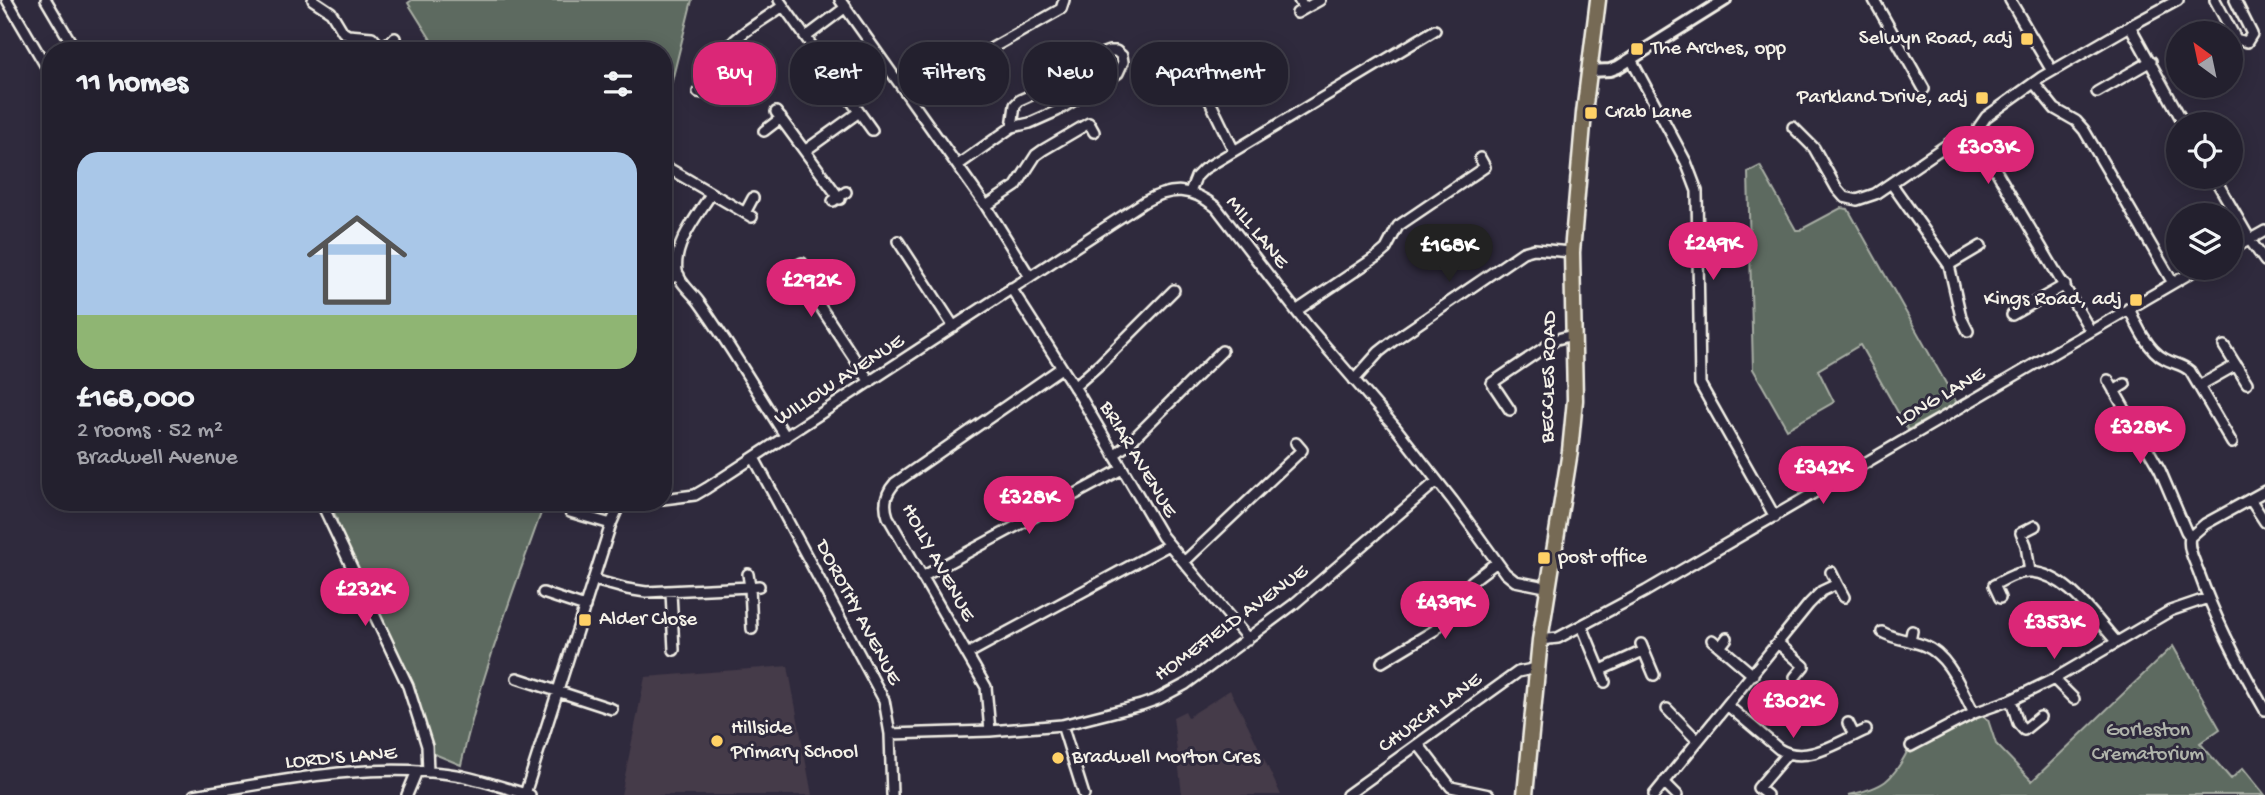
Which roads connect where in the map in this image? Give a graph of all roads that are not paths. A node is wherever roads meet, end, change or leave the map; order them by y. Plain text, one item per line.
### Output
1 (7, 0) edge
2 (46, 0) edge
3 (313, 0) edge
4 (1064, 0) edge
5 (1299, 0) edge
6 (1320, 0) edge
7 (1598, 0) edge
8 (1725, 0) edge
9 (1874, 0) edge
10 (2010, 0) edge
11 (2178, 0) edge
12 (2215, 0) edge
13 (2235, 0) edge
14 (781, 3) edge
15 (843, 4) edge
16 (2130, 26) junction
17 (1436, 30) dead end
18 (806, 37) junction
19 (395, 38) dead end
20 (71, 42) edge
21 (377, 42) edge
22 (391, 42) edge
23 (732, 42) edge
24 (1003, 42) edge
25 (1631, 59) junction
26 (42, 60) edge
27 (2151, 61) junction
28 (1589, 71) junction
29 (2052, 71) junction
30 (2034, 83) junction
31 (1924, 89) dead end
32 (2097, 92) dead end
33 (1212, 105) edge
34 (859, 112) junction
35 (2178, 112) edge
36 (1012, 127) junction
37 (1793, 127) dead end
38 (872, 130) dead end
39 (764, 131) dead end
40 (1094, 132) dead end
41 (1978, 137) junction
42 (806, 150) junction
43 (1234, 151) junction
44 (1480, 158) dead end
45 (957, 165) junction
46 (672, 170) edge
47 (1891, 183) junction
48 (2221, 189) edge
49 (1190, 192) junction
50 (711, 194) junction
51 (839, 197) dead end
52 (754, 198) dead end
53 (986, 206) junction
54 (2265, 231) edge
55 (2250, 239) junction
56 (898, 241) dead end
57 (2243, 243) edge
58 (1981, 246) dead end
59 (1572, 253) junction
60 (2265, 261) edge
61 (1948, 265) junction
62 (794, 267) dead end
63 (679, 275) junction
64 (1030, 277) junction
65 (672, 278) edge
66 (2178, 280) edge
67 (2173, 283) junction
68 (2065, 285) junction
69 (1011, 288) junction
70 (1174, 290) dead end
71 (2129, 308) junction
72 (1296, 311) junction
73 (2012, 315) dead end
74 (954, 327) junction
75 (2090, 330) junction
76 (1968, 331) dead end
77 (1573, 335) junction
78 (2224, 346) dead end
79 (1222, 351) dead end
80 (2236, 365) junction
81 (1061, 368) junction
82 (1354, 380) junction
83 (2108, 380) dead end
84 (870, 382) junction
85 (2248, 383) dead end
86 (2125, 384) dead end
87 (2199, 386) junction
88 (1074, 387) junction
89 (2114, 391) junction
90 (1510, 410) dead end
91 (786, 436) junction
92 (2232, 443) dead end
93 (1302, 450) dead end
94 (1114, 455) junction
95 (754, 458) junction
96 (1122, 469) junction
97 (1437, 481) junction
98 (2265, 491) edge
99 (672, 498) edge
100 (2250, 499) junction
101 (325, 511) edge
102 (570, 511) dead end
103 (617, 511) edge
104 (1775, 517) junction
105 (2265, 522) edge
106 (611, 524) junction
107 (2035, 526) dead end
108 (2190, 537) junction
109 (1169, 545) junction
110 (1184, 562) junction
111 (1497, 562) junction
112 (1831, 572) dead end
113 (2030, 572) junction
114 (748, 574) dead end
115 (922, 577) junction
116 (594, 580) junction
117 (1836, 584) junction
118 (1994, 585) junction
119 (754, 586) junction
120 (1550, 588) junction
121 (1984, 590) dead end
122 (671, 592) junction
123 (543, 593) dead end
124 (1844, 597) dead end
125 (2000, 598) dead end
126 (2208, 598) junction
127 (585, 607) junction
128 (1582, 626) junction
129 (752, 629) dead end
130 (1912, 631) dead end
131 (1882, 632) dead end
132 (1727, 638) dead end
133 (1248, 639) junction
134 (1541, 640) junction
135 (1910, 641) junction
136 (2116, 641) junction
137 (1779, 644) junction
138 (674, 650) dead end
139 (967, 654) junction
140 (1382, 662) dead end
141 (1537, 667) junction
142 (1601, 670) junction
143 (1654, 675) dead end
144 (1753, 675) junction
145 (1795, 677) dead end
146 (517, 678) dead end
147 (2054, 679) junction
148 (1605, 682) dead end
149 (558, 691) junction
150 (2074, 699) dead end
151 (2011, 701) junction
152 (1727, 705) junction
153 (612, 709) dead end
154 (1667, 709) dead end
155 (2265, 710) edge
156 (1974, 713) junction
157 (2040, 717) dead end
158 (1848, 723) dead end
159 (1062, 725) junction
160 (1866, 730) dead end
161 (1916, 730) dead end
162 (990, 731) junction
163 (890, 734) junction
164 (1854, 735) junction
165 (1922, 739) junction
166 (1698, 741) junction
167 (1418, 744) junction
168 (1911, 746) dead end
169 (1787, 754) junction
170 (417, 771) junction
171 (428, 772) junction
172 (1664, 782) junction
173 (528, 794) edge
174 (194, 795) edge
175 (407, 795) edge
176 (892, 795) edge
177 (1084, 795) edge
178 (1347, 795) edge
179 (1489, 795) edge
180 (1525, 795) edge
181 (1654, 795) edge
182 (1677, 795) edge
183 (1766, 795) edge

1 - 26 street
2 - 20 street
3 - 21 street
4 - 24 street
5 - 6 street
7 - 28 highway, BECCLES ROAD
8 - 25 street
9 - 31 street
10 - 29 street
11 - 16 street
12 - 13 street
14 - 18 street
14 - 23 street
15 - 18 street
15 - 45 street
16 - 27 street
16 - 29 street
17 - 43 street
18 - 34 street
19 - 22 street
25 - 28 street
25 - 104 street
27 - 32 street
27 - 35 street
28 - 59 highway, BECCLES ROAD
29 - 30 street
30 - 41 street
30 - 67 street
33 - 43 street
34 - 38 street
34 - 42 street
36 - 36 street
36 - 45 street
37 - 47 street
39 - 42 street
40 - 53 street
41 - 47 street
41 - 68 street
42 - 51 street
43 - 49 street
44 - 72 street
45 - 53 street
46 - 50 street
47 - 61 street
48 - 55 street
49 - 64 street
49 - 72 street, MILL LANE
50 - 52 street
50 - 63 street
53 - 64 street
54 - 55 street
55 - 57 street
55 - 60 street
56 - 74 street
58 - 61 street
59 - 77 highway, BECCLES ROAD
59 - 82 street
61 - 76 street
62 - 84 street
63 - 65 street
63 - 91 street
64 - 69 street, WILLOW AVENUE
66 - 67 street, LONG LANE
67 - 71 street, LONG LANE
68 - 73 street
68 - 75 street
69 - 74 street, WILLOW AVENUE
69 - 81 street, BRIAR AVENUE
70 - 88 street
71 - 75 street, LONG LANE
71 - 87 street
72 - 82 street, MILL LANE
74 - 84 street, WILLOW AVENUE
75 - 104 street, LONG LANE
77 - 90 street
77 - 120 highway, BECCLES ROAD
78 - 80 street
79 - 94 street
80 - 85 street
80 - 87 street
81 - 88 street, BRIAR AVENUE
81 - 115 street, HOLLY AVENUE
82 - 97 street, MILL LANE
83 - 89 street
84 - 91 street, WILLOW AVENUE
86 - 89 street
87 - 92 street
88 - 94 street, BRIAR AVENUE
89 - 108 street
91 - 95 street, WILLOW AVENUE
93 - 110 street
94 - 96 street, BRIAR AVENUE
95 - 99 street, WILLOW AVENUE
95 - 163 street, DOROTHY AVENUE
96 - 109 street, BRIAR AVENUE
96 - 115 street
97 - 111 street, MILL LANE
97 - 133 street, HOMEFIELD AVENUE
98 - 100 street
100 - 105 street
100 - 108 street
101 - 171 street
102 - 106 street
103 - 106 street
104 - 128 street, LONG LANE
106 - 116 street
107 - 113 street
108 - 126 street
109 - 110 street, BRIAR AVENUE
109 - 139 street
110 - 133 street, BRIAR AVENUE
111 - 120 street, MILL LANE
111 - 140 street
112 - 117 street
113 - 118 street
113 - 136 street
114 - 119 street
115 - 139 street, HOLLY AVENUE
116 - 122 street
116 - 127 street
117 - 124 street
117 - 137 street
118 - 121 street
118 - 125 street
119 - 122 street
119 - 129 street
120 - 134 highway, BECCLES ROAD
122 - 138 street
123 - 127 street
126 - 136 street
126 - 155 street
127 - 149 street
128 - 134 street, LONG LANE
128 - 142 street
130 - 135 street
131 - 135 street
132 - 144 street
133 - 159 street, HOMEFIELD AVENUE
134 - 141 highway, BECCLES ROAD
135 - 156 street
136 - 147 street
137 - 144 street
137 - 145 street
139 - 162 street, HOLLY AVENUE
141 - 167 street, CHURCH LANE
141 - 180 highway, BECCLES ROAD
142 - 143 street
142 - 148 street
144 - 152 street
146 - 149 street
147 - 150 street
147 - 151 street
149 - 153 street
149 - 173 street
151 - 156 street
151 - 157 street
152 - 166 street
152 - 169 street
154 - 166 street
156 - 165 street
158 - 164 street
159 - 162 street, HOMEFIELD AVENUE
159 - 177 street
160 - 164 street
161 - 165 street
162 - 163 street, HOMEFIELD AVENUE
163 - 176 street, DOROTHY AVENUE
164 - 169 street
165 - 168 street
166 - 172 street
167 - 178 street, CHURCH LANE
167 - 179 street
169 - 183 street
170 - 171 street, LORD'S LANE
170 - 174 street, LORD'S LANE
170 - 175 street
171 - 173 street, LORD'S LANE
172 - 181 street
172 - 182 street

